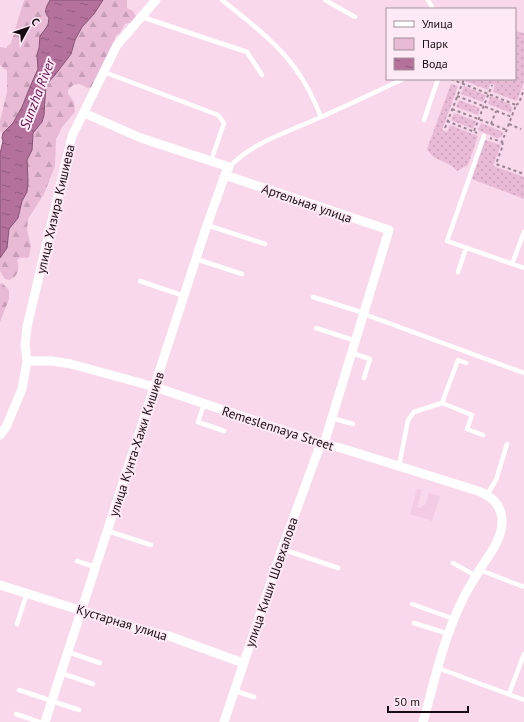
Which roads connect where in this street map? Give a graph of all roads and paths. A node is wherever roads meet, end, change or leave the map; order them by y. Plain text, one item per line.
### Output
1 (156, 0) edge
2 (222, 0) edge
3 (325, 0) edge
4 (141, 16) junction
5 (355, 17) dead end
6 (104, 72) junction
7 (262, 75) dead end
8 (400, 80) edge
9 (438, 80) edge
10 (454, 80) edge
11 (464, 80) edge
12 (462, 83) junction
13 (492, 85) dead end
14 (524, 89) edge
15 (489, 94) junction
16 (457, 96) junction
17 (516, 105) junction
18 (484, 106) junction
19 (452, 109) junction
20 (496, 111) junction
21 (84, 113) junction
22 (321, 117) junction
23 (512, 117) junction
24 (424, 120) dead end
25 (479, 120) junction
26 (448, 121) junction
27 (491, 124) junction
28 (509, 124) junction
29 (445, 128) dead end
30 (521, 129) dead end
31 (506, 130) junction
32 (474, 131) junction
33 (484, 136) junction
34 (502, 142) junction
35 (211, 161) junction
36 (227, 171) junction
37 (524, 174) edge
38 (207, 225) junction
39 (389, 230) joint
40 (524, 232) edge
41 (265, 244) dead end
42 (466, 248) junction
43 (196, 259) junction
44 (512, 264) junction
45 (524, 268) edge
46 (458, 272) dead end
47 (242, 274) dead end
48 (140, 281) dead end
49 (184, 296) junction
50 (313, 297) dead end
51 (364, 313) junction
52 (316, 328) dead end
53 (356, 341) junction
54 (352, 353) junction
55 (28, 361) junction
56 (466, 363) dead end
57 (524, 373) edge
58 (364, 378) dead end
59 (155, 387) junction
60 (442, 403) junction
61 (204, 404) junction
62 (332, 418) junction
63 (353, 424) dead end
64 (224, 431) dead end
65 (0, 435) edge
66 (483, 435) dead end
67 (323, 443) junction
68 (507, 444) dead end
69 (399, 466) junction
70 (488, 495) junction
71 (107, 531) junction
72 (152, 545) dead end
73 (282, 549) junction
74 (77, 561) dead end
75 (453, 563) dead end
76 (95, 567) junction
77 (338, 568) dead end
78 (478, 573) junction
79 (0, 585) edge
80 (524, 587) edge
81 (27, 593) junction
82 (412, 604) dead end
83 (81, 610) junction
84 (454, 619) junction
85 (414, 623) dead end
86 (17, 624) dead end
87 (449, 634) junction
88 (68, 652) junction
89 (524, 654) edge
90 (100, 663) dead end
91 (243, 663) junction
92 (438, 668) junction
93 (61, 673) junction
94 (93, 684) dead end
95 (19, 690) dead end
96 (235, 691) junction
97 (509, 694) junction
98 (254, 697) dead end
99 (524, 700) edge
100 (52, 701) junction
101 (80, 710) dead end
102 (16, 714) dead end
103 (39, 722) edge
104 (45, 722) edge
105 (224, 722) edge
106 (423, 722) edge

1 - 4 street, улица Хизира Кишиева
2 - 22 lane
3 - 5 lane
4 - 6 street, улица Хизира Кишиева
4 - 7 lane
6 - 21 street, улица Хизира Кишиева
6 - 35 lane
8 - 22 lane
9 - 24 lane
10 - 12 path
11 - 12 path
12 - 15 path
12 - 16 path
13 - 15 path
14 - 17 path
15 - 17 path
15 - 18 path
16 - 18 path
16 - 19 path
17 - 23 path
18 - 20 path
18 - 25 path
19 - 25 path
19 - 26 path
20 - 23 path
20 - 27 path
21 - 35 street, Артельная улица
21 - 55 street, улица Хизира Кишиева
22 - 36 lane
23 - 28 path
25 - 27 path
25 - 32 path
26 - 29 path
26 - 32 path
27 - 31 path
28 - 30 path
28 - 31 path
31 - 34 path
32 - 33 path
33 - 34 path
33 - 42 lane
34 - 37 path
35 - 36 street, Артельная улица
36 - 38 street, улица Кунта-Хажи Кишиев
36 - 39 street, Артельная улица
38 - 41 lane
38 - 43 street, улица Кунта-Хажи Кишиев
39 - 51 street, улица Киши Шовхалова
40 - 44 lane
42 - 44 lane
42 - 46 lane
43 - 47 lane
43 - 49 street, улица Кунта-Хажи Кишиев
44 - 45 lane
48 - 49 lane
49 - 59 street, улица Кунта-Хажи Кишиев
50 - 51 lane
51 - 53 street, улица Киши Шовхалова
51 - 57 lane
52 - 53 lane
53 - 54 street, улица Киши Шовхалова
54 - 58 lane
54 - 62 street, улица Киши Шовхалова
55 - 59 street, Remeslennaya Street
55 - 65 street, улица Хизира Кишиева
56 - 60 lane
59 - 61 street, Remeslennaya Street
59 - 71 street, улица Кунта-Хажи Кишиев
60 - 66 lane
60 - 69 lane
61 - 64 lane
61 - 67 street, Remeslennaya Street
62 - 63 lane
62 - 67 street, улица Киши Шовхалова
67 - 69 street, Remeslennaya Street
67 - 73 street, улица Киши Шовхалова
68 - 70 lane
69 - 70 street, Remeslennaya Street
70 - 78 street
71 - 72 lane
71 - 76 street, улица Кунта-Хажи Кишиев
73 - 77 lane
73 - 91 street, улица Киши Шовхалова
74 - 76 lane
75 - 78 lane
76 - 83 street, улица Кунта-Хажи Кишиев
78 - 80 lane
78 - 84 street
79 - 81 street, Кустарная улица
81 - 83 street, Кустарная улица
81 - 86 lane
82 - 84 lane
83 - 88 street, улица Кунта-Хажи Кишиев
83 - 91 street, Кустарная улица
84 - 87 street
85 - 87 lane
87 - 92 street
88 - 90 lane
88 - 93 street, улица Кунта-Хажи Кишиев
89 - 97 lane
91 - 96 street, улица Киши Шовхалова
92 - 97 lane
92 - 106 street
93 - 94 lane
93 - 100 street, улица Кунта-Хажи Кишиев
95 - 100 lane
96 - 98 lane
96 - 105 street, улица Киши Шовхалова
97 - 99 lane
100 - 101 lane
100 - 104 street, улица Кунта-Хажи Кишиев
102 - 103 lane

